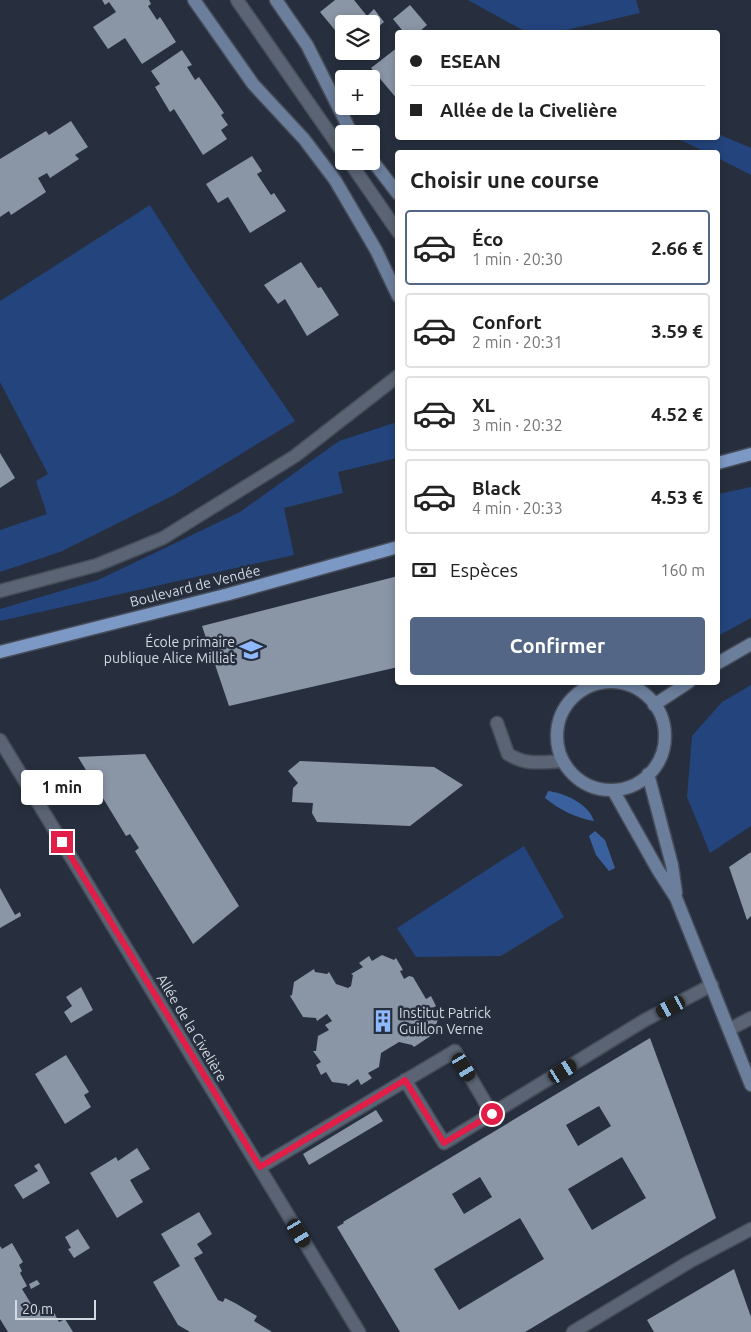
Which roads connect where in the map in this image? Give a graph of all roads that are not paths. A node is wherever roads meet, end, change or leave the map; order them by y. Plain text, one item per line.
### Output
1 (194, 0) edge
2 (237, 0) edge
3 (276, 0) edge
4 (347, 125) edge
5 (335, 141) edge
6 (354, 170) edge
7 (379, 170) edge
8 (395, 190) edge
9 (395, 228) edge
10 (395, 290) edge
11 (395, 378) edge
12 (749, 455) edge
13 (720, 462) edge
14 (395, 549) edge
15 (0, 591) edge
16 (751, 644) edge
17 (0, 652) edge
18 (720, 662) edge
19 (627, 685) edge
20 (684, 685) edge
21 (584, 686) edge
22 (654, 705) junction
23 (498, 723) dead end
24 (0, 740) edge
25 (563, 761) junction
26 (648, 774) junction
27 (613, 790) junction
28 (676, 898) junction
29 (712, 985) junction
30 (751, 1018) edge
31 (730, 1029) junction
32 (405, 1080) junction
33 (751, 1085) edge
34 (492, 1114) junction
35 (260, 1167) junction
36 (751, 1229) edge
37 (359, 1332) edge
38 (573, 1332) edge

1 - 10 street
2 - 5 street
3 - 4 street
6 - 9 street
7 - 8 street
11 - 15 street
12 - 13 main road
14 - 17 main road, Boulevard de Vendée
16 - 18 street
19 - 22 street
20 - 22 street
21 - 25 street
22 - 26 street
23 - 25 street
24 - 35 street, Allée de la Civelière
25 - 27 street
26 - 27 street
26 - 28 street
27 - 28 street
28 - 29 street
29 - 31 street
29 - 34 street
30 - 31 street
31 - 33 street
32 - 34 street
32 - 34 street
32 - 35 street
35 - 37 street, Allée de la Civelière
36 - 38 street

